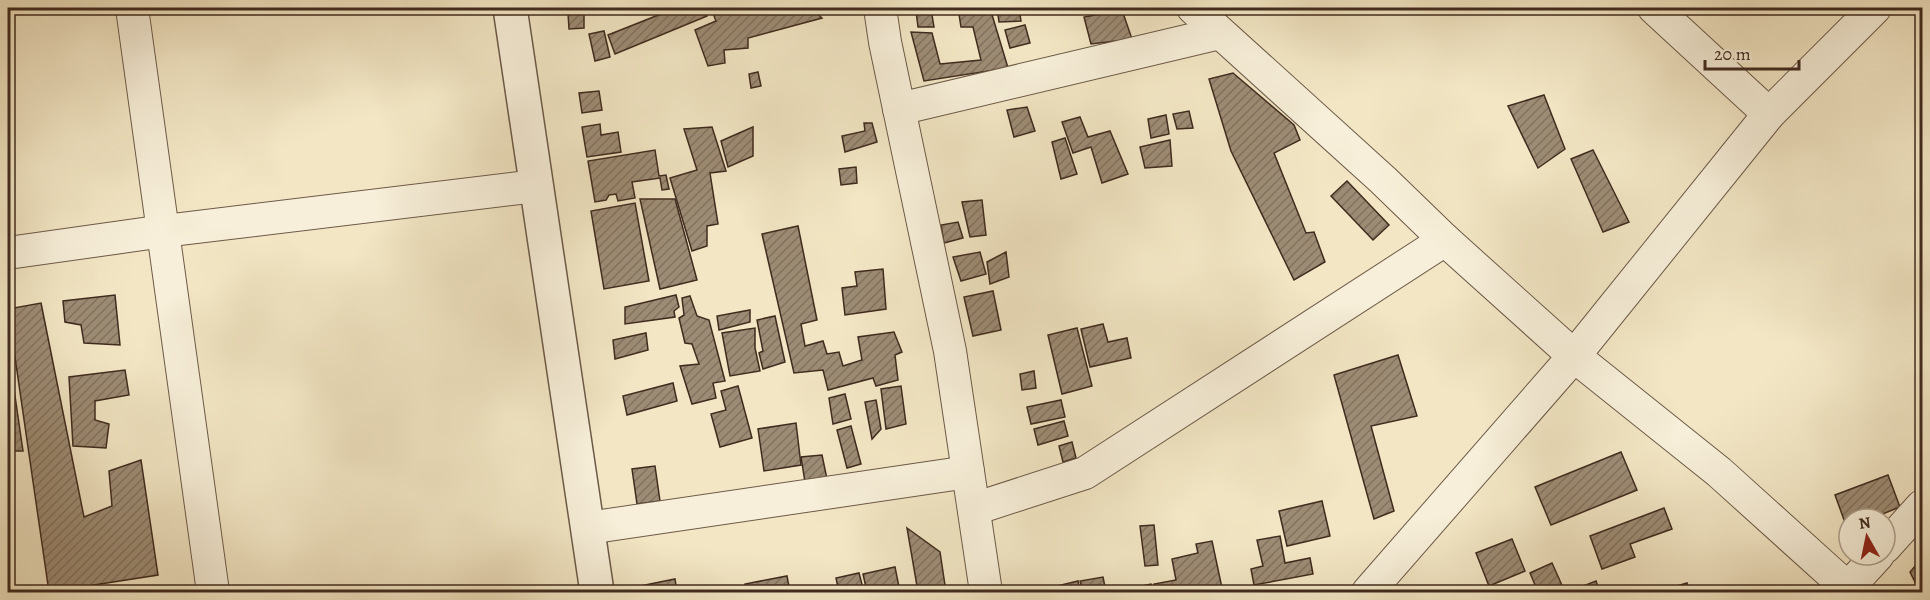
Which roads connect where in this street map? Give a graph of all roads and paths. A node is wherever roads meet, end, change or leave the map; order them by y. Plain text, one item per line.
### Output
1 (132, 8) edge
2 (510, 8) edge
3 (880, 8) edge
4 (1193, 8) edge
5 (1654, 8) edge
6 (1875, 8) edge
7 (1220, 33) junction
8 (899, 109) junction
9 (1769, 114) junction
10 (536, 186) junction
11 (164, 231) junction
12 (1445, 240) junction
13 (8, 253) edge
14 (1574, 356) junction
15 (968, 472) junction
16 (1923, 506) edge
17 (974, 509) junction
18 (588, 528) junction
19 (1897, 534) edge
20 (1868, 567) edge
21 (1848, 591) edge
22 (213, 592) edge
23 (597, 592) edge
24 (986, 592) edge
25 (1368, 592) edge

1 - 11 street
2 - 10 street
3 - 8 street
4 - 7 street
5 - 9 street
6 - 9 street
7 - 8 street
7 - 12 street
8 - 15 street
9 - 14 street
10 - 11 street
10 - 18 street
11 - 13 street
11 - 22 street
12 - 14 street
12 - 17 street
14 - 21 street
14 - 25 street
15 - 17 street
15 - 18 street
16 - 19 street
17 - 24 street
18 - 23 street
20 - 21 street

